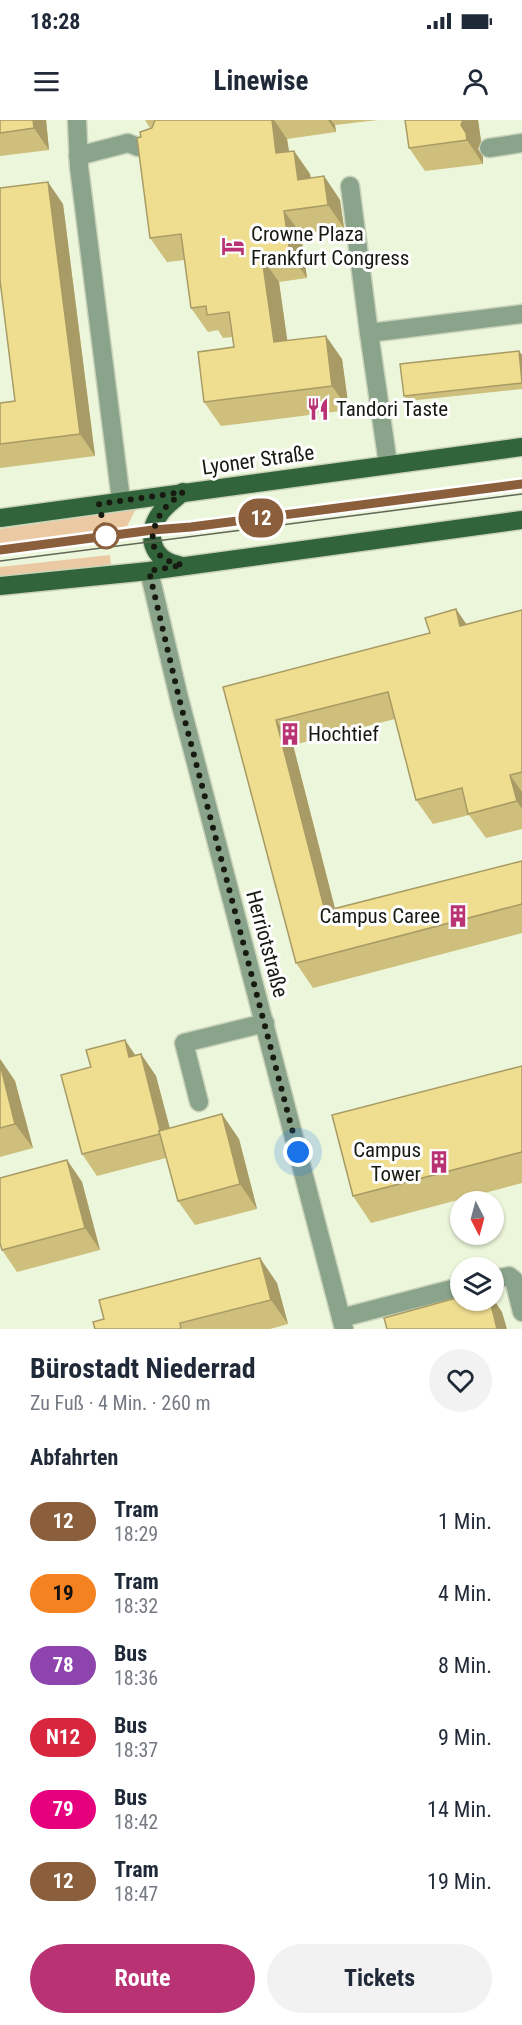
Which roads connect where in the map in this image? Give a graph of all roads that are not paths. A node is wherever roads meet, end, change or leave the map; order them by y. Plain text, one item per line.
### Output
1 (77, 120) edge
2 (161, 143) edge
3 (522, 143) edge
4 (489, 147) dead end
5 (78, 156) junction
6 (350, 186) dead end
7 (522, 314) edge
8 (369, 333) junction
9 (522, 447) edge
10 (388, 464) junction
11 (183, 492) junction
12 (121, 500) junction
13 (0, 518) edge
14 (522, 520) edge
15 (183, 565) junction
16 (149, 571) junction
17 (0, 586) edge
18 (265, 1023) junction
19 (199, 1102) dead end
20 (504, 1277) edge
21 (450, 1290) edge
22 (522, 1312) edge
23 (342, 1323) edge

1 - 5 street
2 - 5 street
3 - 4 street
5 - 12 street
6 - 8 street
7 - 8 street
8 - 10 street
9 - 10 main road, Lyoner Straße
10 - 11 main road, Lyoner Straße
11 - 12 main road, Lyoner Straße
11 - 15 main road
12 - 13 main road, Lyoner Straße
14 - 15 main road
15 - 16 main road
16 - 17 main road
16 - 18 street, Herriotstraße
18 - 19 street
18 - 23 street, Herriotstraße
20 - 22 street
21 - 23 street

